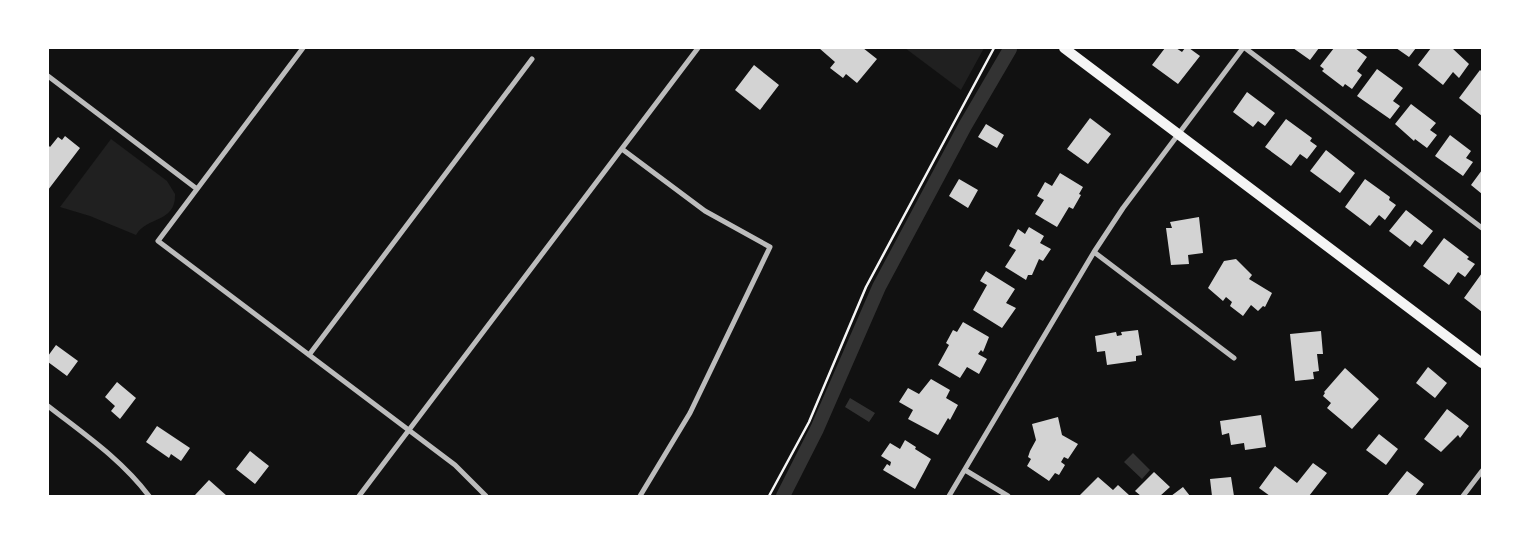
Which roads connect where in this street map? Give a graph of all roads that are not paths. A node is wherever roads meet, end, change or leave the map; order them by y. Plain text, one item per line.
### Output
1 (303, 48) edge
2 (698, 48) edge
3 (1064, 48) edge
4 (1244, 48) edge
5 (532, 59) dead end
6 (48, 76) edge
7 (1179, 135) junction
8 (622, 149) junction
9 (196, 189) junction
10 (1482, 228) edge
11 (1094, 252) junction
12 (309, 355) junction
13 (1234, 358) dead end
14 (1482, 363) edge
15 (48, 406) edge
16 (408, 430) junction
17 (964, 470) junction
18 (1482, 471) edge
19 (149, 496) edge
20 (359, 496) edge
21 (486, 496) edge
22 (640, 496) edge
23 (949, 496) edge
24 (1008, 496) edge
25 (1463, 496) edge

1 - 9 street
2 - 8 street
3 - 7 main road
4 - 7 street
4 - 10 street
5 - 12 street
6 - 9 street
7 - 11 street
7 - 14 main road
8 - 16 street
8 - 22 street
9 - 12 street
11 - 13 street
11 - 17 street
12 - 16 street
15 - 19 street
16 - 20 street
16 - 21 street
17 - 23 street
17 - 24 street
18 - 25 street

